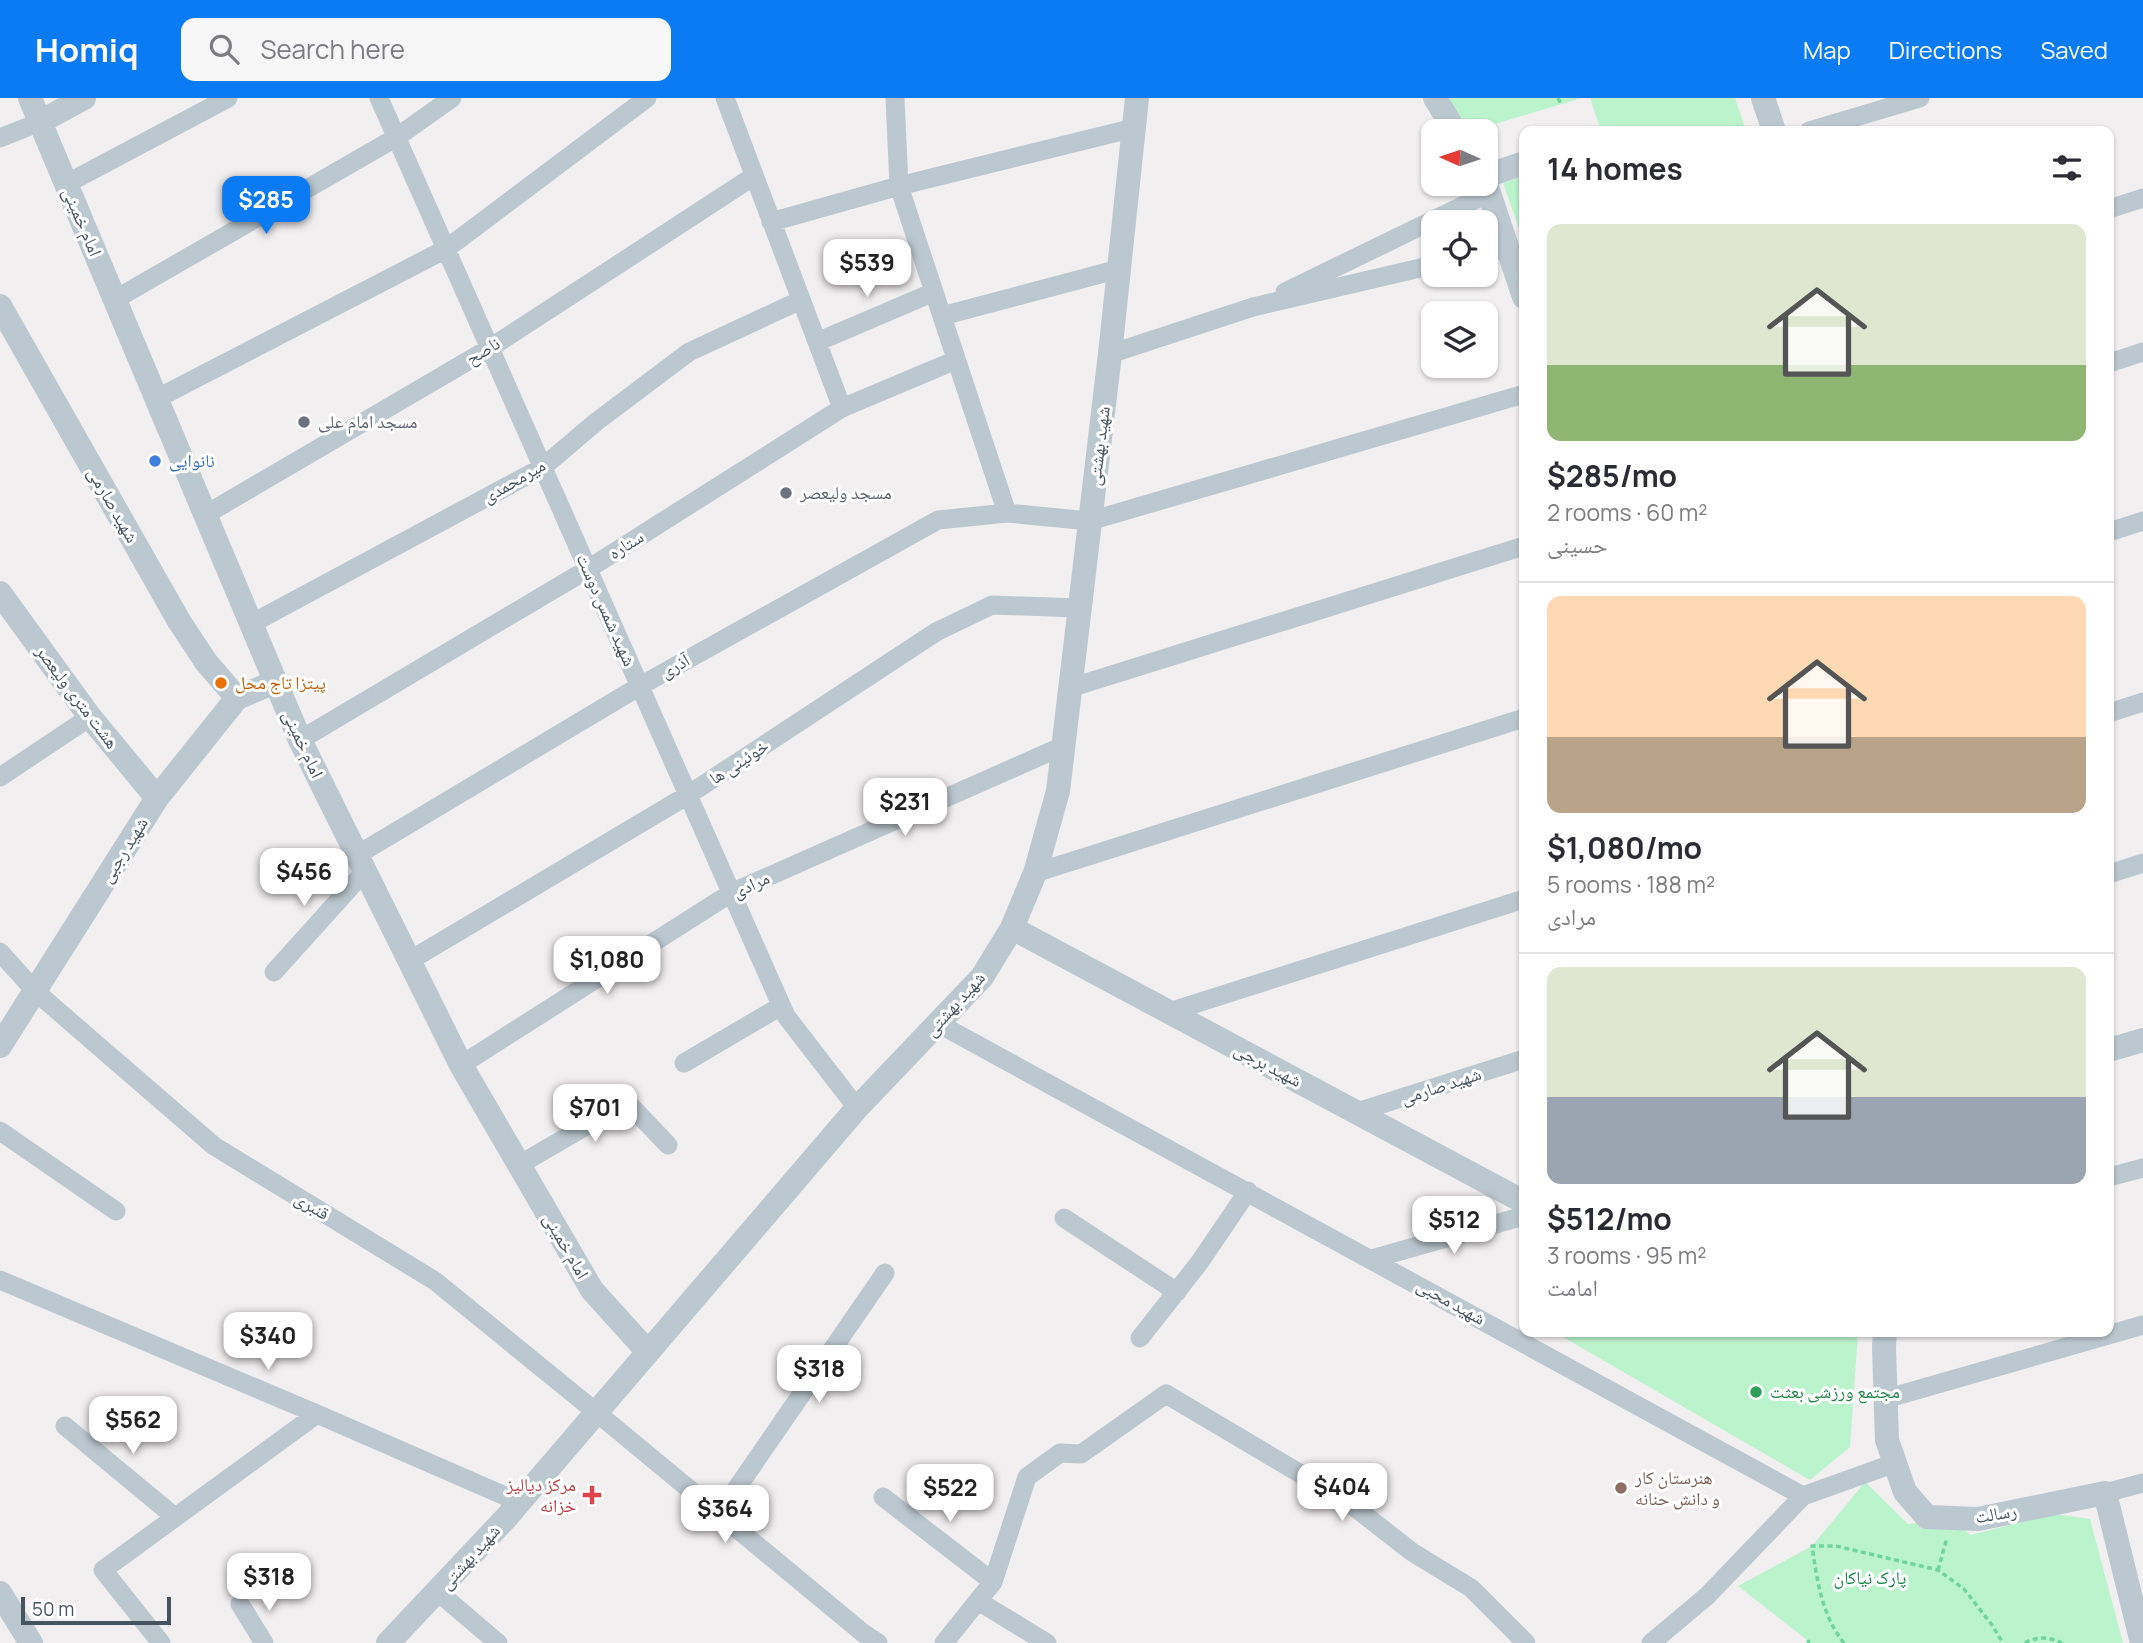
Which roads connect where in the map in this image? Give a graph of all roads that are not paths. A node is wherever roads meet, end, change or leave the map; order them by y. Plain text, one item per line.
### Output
1 (30, 98) edge
2 (84, 98) edge
3 (228, 98) edge
4 (379, 98) edge
5 (452, 98) edge
6 (647, 98) edge
7 (724, 98) edge
8 (895, 98) edge
9 (1137, 98) edge
10 (1435, 98) edge
11 (1763, 98) edge
12 (1920, 98) edge
13 (1448, 119) edge
14 (40, 122) junction
15 (1772, 126) edge
16 (1827, 126) edge
17 (1134, 128) junction
18 (397, 137) junction
19 (0, 138) edge
20 (1519, 166) edge
21 (754, 176) junction
22 (1498, 178) edge
23 (66, 184) junction
24 (899, 186) junction
25 (1464, 196) edge
26 (2143, 198) edge
27 (2114, 207) edge
28 (771, 222) junction
29 (446, 249) junction
30 (1498, 253) edge
31 (1421, 268) edge
32 (1119, 269) junction
33 (1519, 289) edge
34 (934, 292) junction
35 (114, 300) junction
36 (801, 300) junction
37 (0, 306) edge
38 (1253, 307) junction
39 (942, 316) junction
40 (817, 342) junction
41 (490, 348) junction
42 (2143, 352) edge
43 (1110, 354) junction
44 (956, 360) junction
45 (2114, 361) edge
46 (1519, 395) edge
47 (156, 399) junction
48 (842, 408) junction
49 (543, 467) junction
50 (1007, 513) junction
51 (205, 515) junction
52 (1090, 521) junction
53 (2143, 521) edge
54 (2114, 530) edge
55 (1519, 548) edge
56 (587, 569) junction
57 (0, 593) edge
58 (1079, 608) junction
59 (251, 624) junction
60 (275, 682) junction
61 (640, 686) junction
62 (1070, 688) junction
63 (237, 698) junction
64 (2143, 702) edge
65 (2114, 711) edge
66 (90, 717) junction
67 (1519, 720) edge
68 (300, 740) junction
69 (1063, 746) junction
70 (0, 777) edge
71 (688, 795) junction
72 (157, 798) junction
73 (361, 863) junction
74 (2143, 863) edge
75 (2114, 872) edge
76 (1035, 873) junction
77 (731, 893) junction
78 (1519, 901) edge
79 (1012, 928) junction
80 (0, 952) edge
81 (409, 961) junction
82 (274, 972) dead end
83 (36, 992) junction
84 (781, 1006) junction
85 (1169, 1012) junction
86 (939, 1024) junction
87 (2143, 1040) edge
88 (0, 1046) edge
89 (2114, 1049) edge
90 (1519, 1061) edge
91 (684, 1063) dead end
92 (461, 1065) junction
93 (857, 1108) junction
94 (1357, 1112) junction
95 (0, 1131) edge
96 (668, 1145) dead end
97 (519, 1165) junction
98 (2143, 1168) edge
99 (2114, 1176) edge
100 (1248, 1191) junction
101 (1519, 1199) edge
102 (116, 1211) dead end
103 (1519, 1217) edge
104 (1064, 1219) dead end
105 (1372, 1259) junction
106 (885, 1273) dead end
107 (0, 1280) edge
108 (1177, 1292) junction
109 (2143, 1325) edge
110 (2114, 1333) edge
111 (1885, 1337) edge
112 (2101, 1337) edge
113 (1139, 1338) dead end
114 (648, 1352) junction
115 (1885, 1399) junction
116 (596, 1412) junction
117 (317, 1414) junction
118 (65, 1426) dead end
119 (1895, 1463) junction
120 (2143, 1483) edge
121 (2105, 1493) junction
122 (1803, 1496) junction
123 (883, 1497) dead end
124 (519, 1502) junction
125 (719, 1514) junction
126 (176, 1517) junction
127 (993, 1582) junction
128 (438, 1592) junction
129 (978, 1601) junction
130 (4, 1605) edge
131 (240, 1605) dead end
132 (864, 1640) edge
133 (31, 1643) edge
134 (161, 1643) edge
135 (264, 1643) edge
136 (388, 1643) edge
137 (498, 1643) edge
138 (944, 1643) edge
139 (1047, 1643) edge
140 (1526, 1643) edge
141 (1651, 1643) edge
142 (2143, 1643) edge

1 - 14 street, امام خمینی
2 - 14 street
3 - 23 street
4 - 18 street, شهید شمس دوست
5 - 18 street
6 - 29 street
7 - 21 street
8 - 24 street
9 - 17 street, شهید بهشتی
10 - 13 street
11 - 15 street
12 - 16 street
14 - 19 street
14 - 23 street, امام خمینی
17 - 24 street
17 - 32 street, شهید بهشتی
18 - 29 street, شهید شمس دوست
18 - 35 street
20 - 22 street
21 - 28 street
21 - 41 street, ناصح
23 - 35 street, امام خمینی
24 - 28 street
24 - 34 street
25 - 38 street
26 - 27 street
28 - 36 street
29 - 41 street, شهید شمس دوست
29 - 47 street
30 - 33 street
31 - 38 street
32 - 39 street
32 - 43 street, شهید بهشتی
34 - 39 street
34 - 40 street
35 - 47 street, امام خمینی
36 - 40 street
36 - 49 street, میرمحمدی
37 - 63 street, شهید صارمی
38 - 43 street
39 - 44 street
40 - 48 street
41 - 49 street, شهید شمس دوست
41 - 51 street, ناصح
42 - 45 street
43 - 52 street, شهید بهشتی
44 - 48 street, ستاره
44 - 50 street
46 - 52 street
47 - 51 street, امام خمینی
48 - 56 street, ستاره
49 - 56 street, شهید شمس دوست
49 - 59 street, میرمحمدی
50 - 52 street, آذری
50 - 61 street, آذری
51 - 59 street, امام خمینی
52 - 58 street, شهید بهشتی
53 - 54 street
55 - 62 street
56 - 61 street, شهید شمس دوست
56 - 68 street, ستاره
57 - 66 street, هشت متری ولیعصر
58 - 62 street, شهید بهشتی
58 - 71 street, خوئینی ها
59 - 60 street, امام خمینی
60 - 63 street, شهید رجبی
60 - 68 street, امام خمینی
61 - 71 street, شهید شمس دوست
61 - 73 street, آذری
62 - 69 street, شهید بهشتی
63 - 72 street, شهید رجبی
64 - 65 street
66 - 70 street
66 - 72 street, هشت متری ولیعصر
67 - 76 street
68 - 73 street, امام خمینی
69 - 76 street, شهید بهشتی
69 - 77 street, مرادی
71 - 77 street, شهید شمس دوست
71 - 81 street, خوئینی ها
72 - 83 street, شهید رجبی
73 - 81 street, امام خمینی
73 - 82 street, آذری
74 - 75 street
76 - 79 street, شهید بهشتی
77 - 84 street, شهید شمس دوست
77 - 92 street, مرادی
78 - 85 street
79 - 85 street, شهید برجی
79 - 86 street, شهید بهشتی
80 - 83 street, قنبری
81 - 92 street, امام خمینی
83 - 88 street, شهید رجبی
83 - 116 street, قنبری
84 - 91 street
84 - 93 street, شهید شمس دوست
85 - 94 street, شهید برجی
86 - 93 street, شهید بهشتی
86 - 100 street, شهید محبی
87 - 89 street
90 - 94 street, شهید صارمی
92 - 97 street, امام خمینی
93 - 114 street, شهید بهشتی
94 - 101 street, شهید برجی
95 - 102 street
96 - 97 street
97 - 114 street, امام خمینی
98 - 99 street
100 - 105 street, شهید محبی
100 - 108 street
103 - 105 street
104 - 108 street
105 - 122 street, شهید محبی
106 - 125 street
107 - 117 street
108 - 113 street
109 - 110 street
111 - 115 street, رسالت
112 - 115 street
114 - 116 street, شهید بهشتی
115 - 119 street, رسالت
116 - 124 street, شهید بهشتی
116 - 125 street, قنبری
117 - 124 street
117 - 126 street
118 - 126 street
119 - 121 street, رسالت
119 - 122 street
120 - 121 street
121 - 142 street
122 - 141 street
123 - 127 street
124 - 128 street, شهید بهشتی
125 - 132 street, قنبری
126 - 134 street
127 - 129 street
127 - 140 street
128 - 136 street, شهید بهشتی
128 - 137 street
129 - 138 street
129 - 139 street
130 - 133 street
131 - 135 street

